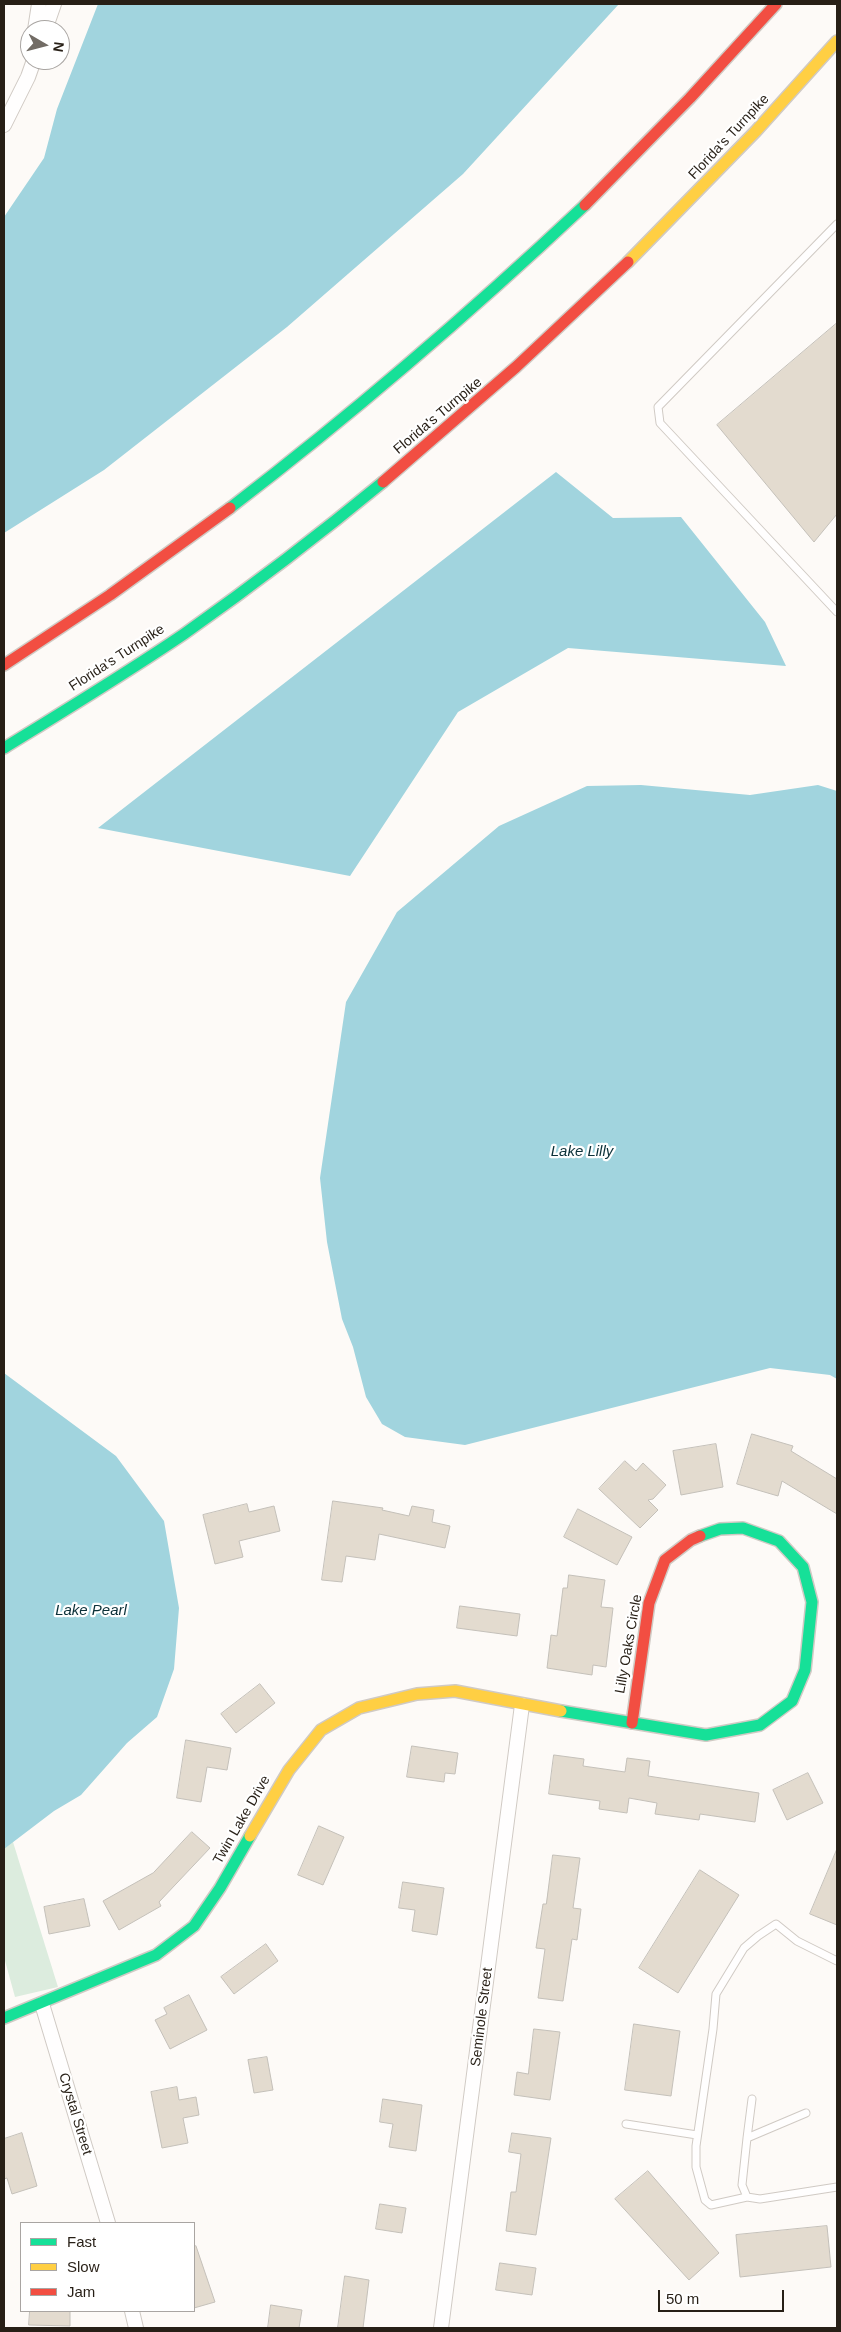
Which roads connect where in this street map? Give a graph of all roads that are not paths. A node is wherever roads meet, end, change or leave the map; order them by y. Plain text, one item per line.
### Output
1 (39, 4) edge
2 (54, 4) edge
3 (776, 4) edge
4 (37, 20) edge
5 (48, 20) edge
6 (837, 41) edge
7 (30, 70) edge
8 (4, 125) edge
9 (836, 228) edge
10 (837, 612) edge
11 (4, 664) edge
12 (4, 748) edge
13 (522, 1705) junction
14 (632, 1723) junction
15 (837, 1961) edge
16 (42, 2004) junction
17 (4, 2018) edge
18 (752, 2100) dead end
19 (806, 2113) dead end
20 (626, 2124) dead end
21 (698, 2135) junction
22 (747, 2138) junction
23 (837, 2187) edge
24 (747, 2198) junction
25 (108, 2222) edge
26 (132, 2312) edge
27 (136, 2328) edge
28 (441, 2328) edge

1 - 4 street
2 - 5 street
3 - 11 main road
6 - 12 main road, Florida's Turnpike
7 - 8 street
9 - 10 lane
13 - 14 main road, Lilly Oaks Circle
13 - 16 main road, Twin Lake Drive
13 - 28 street, Seminole Street
14 - 14 main road, Lilly Oaks Circle
15 - 21 lane
16 - 17 main road, Twin Lake Drive
16 - 25 street, Crystal Street
18 - 22 lane
19 - 22 lane
20 - 21 lane
21 - 24 lane
22 - 24 lane
23 - 24 lane
26 - 27 street

